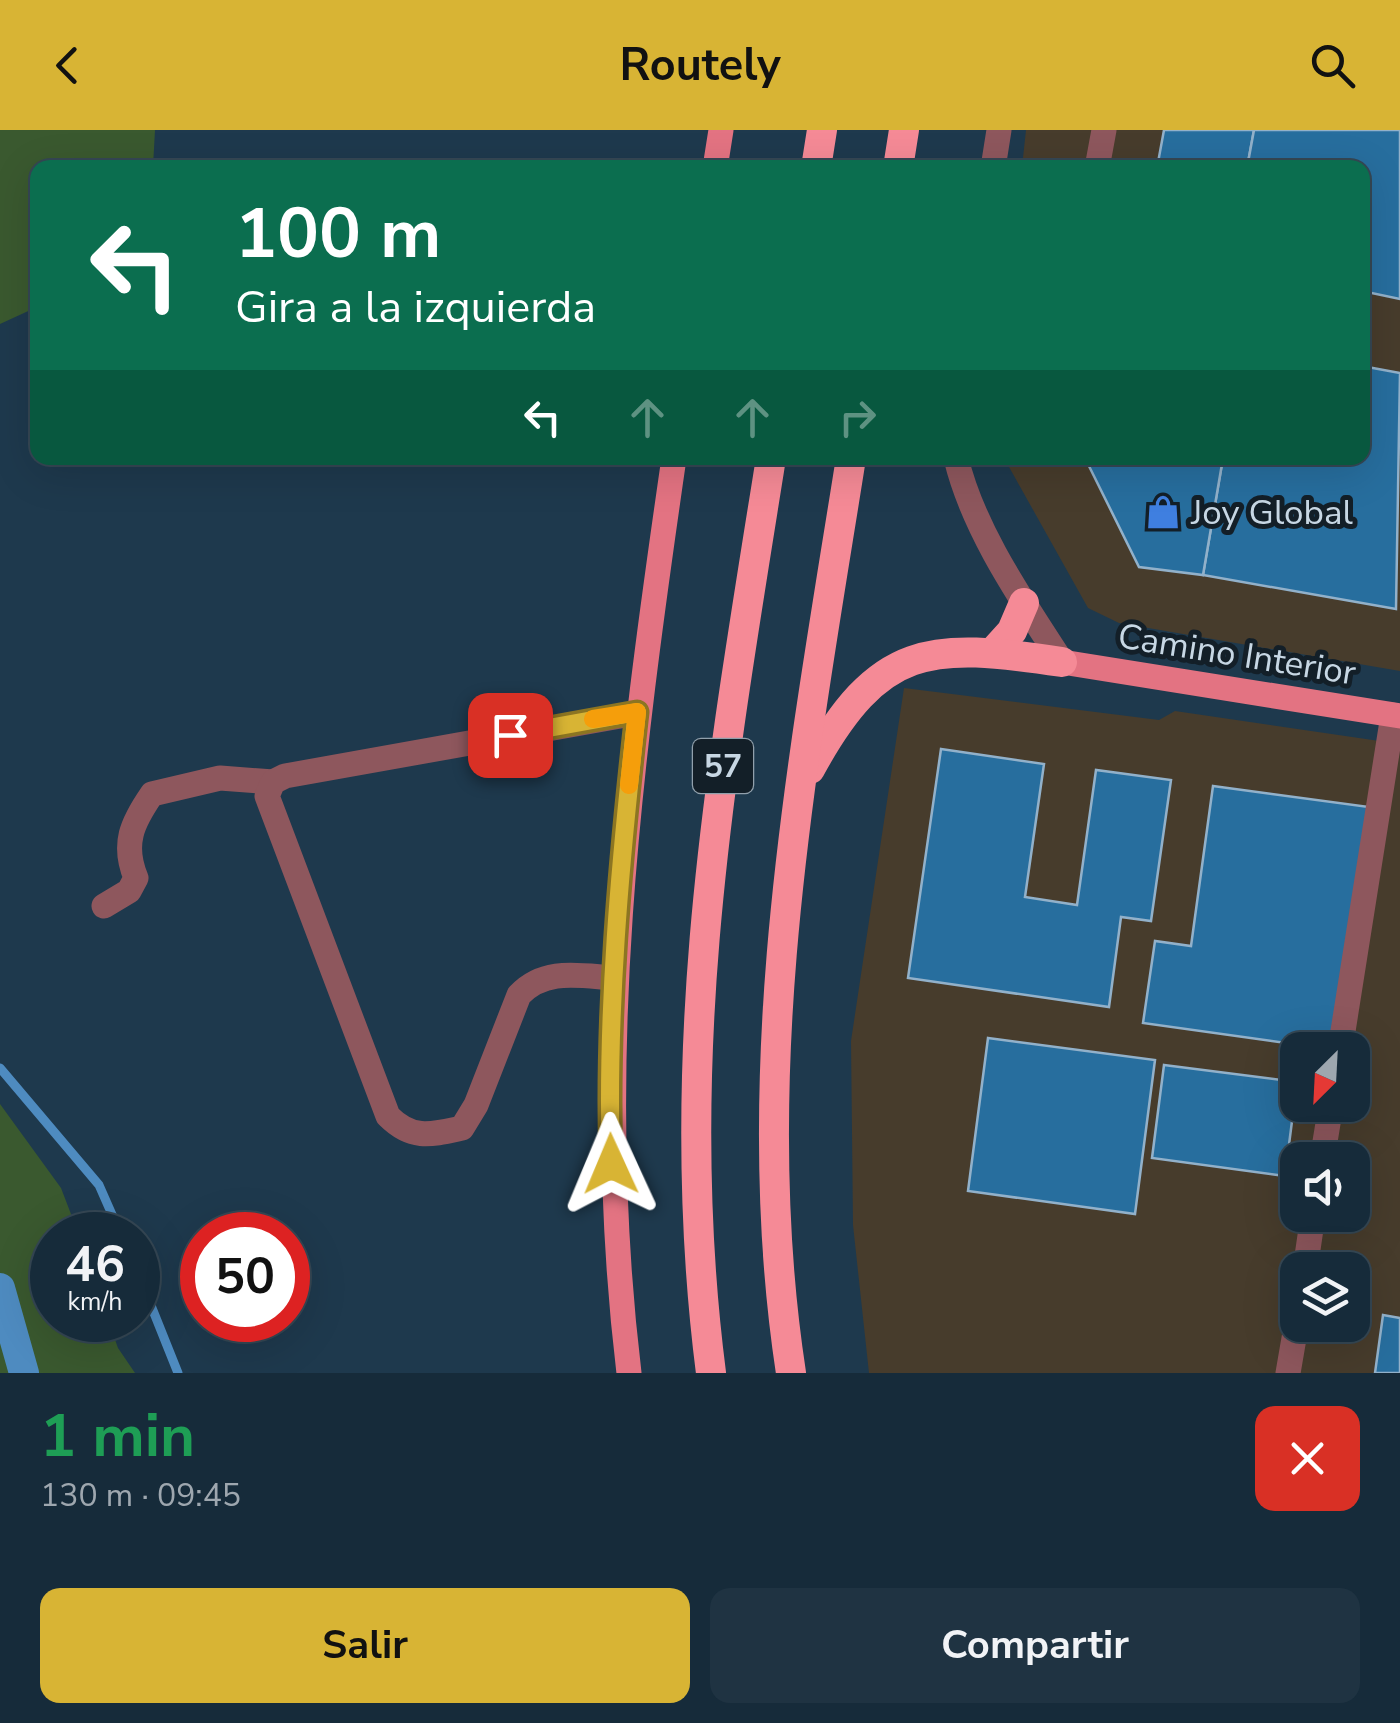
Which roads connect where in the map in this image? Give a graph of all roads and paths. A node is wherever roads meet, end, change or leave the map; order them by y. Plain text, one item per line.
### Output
1 (721, 130) edge
2 (822, 130) edge
3 (904, 130) edge
4 (999, 130) edge
5 (1104, 130) edge
6 (716, 160) edge
7 (817, 160) edge
8 (899, 160) edge
9 (994, 160) edge
10 (1098, 160) edge
11 (673, 465) edge
12 (769, 465) edge
13 (851, 465) edge
14 (958, 465) edge
15 (1024, 603) junction
16 (993, 652) junction
17 (1062, 662) junction
18 (637, 712) junction
19 (1397, 716) edge
20 (272, 782) junction
21 (799, 795) junction
22 (104, 906) dead end
23 (615, 978) junction
24 (1343, 1032) edge
25 (1293, 1342) edge
26 (629, 1373) edge
27 (710, 1373) edge
28 (791, 1373) edge
29 (1288, 1373) edge

1 - 6 main road
2 - 7 highway
3 - 8 highway
4 - 9 street
5 - 10 street
11 - 18 main road
12 - 27 highway, 57
13 - 21 highway, 57
14 - 15 street
15 - 16 highway
15 - 17 street
16 - 17 highway
16 - 21 highway
17 - 19 main road, Camino Interior
18 - 20 street
18 - 23 main road
19 - 24 street
20 - 22 street
20 - 23 street
21 - 28 highway, 57
23 - 26 main road
25 - 29 street

